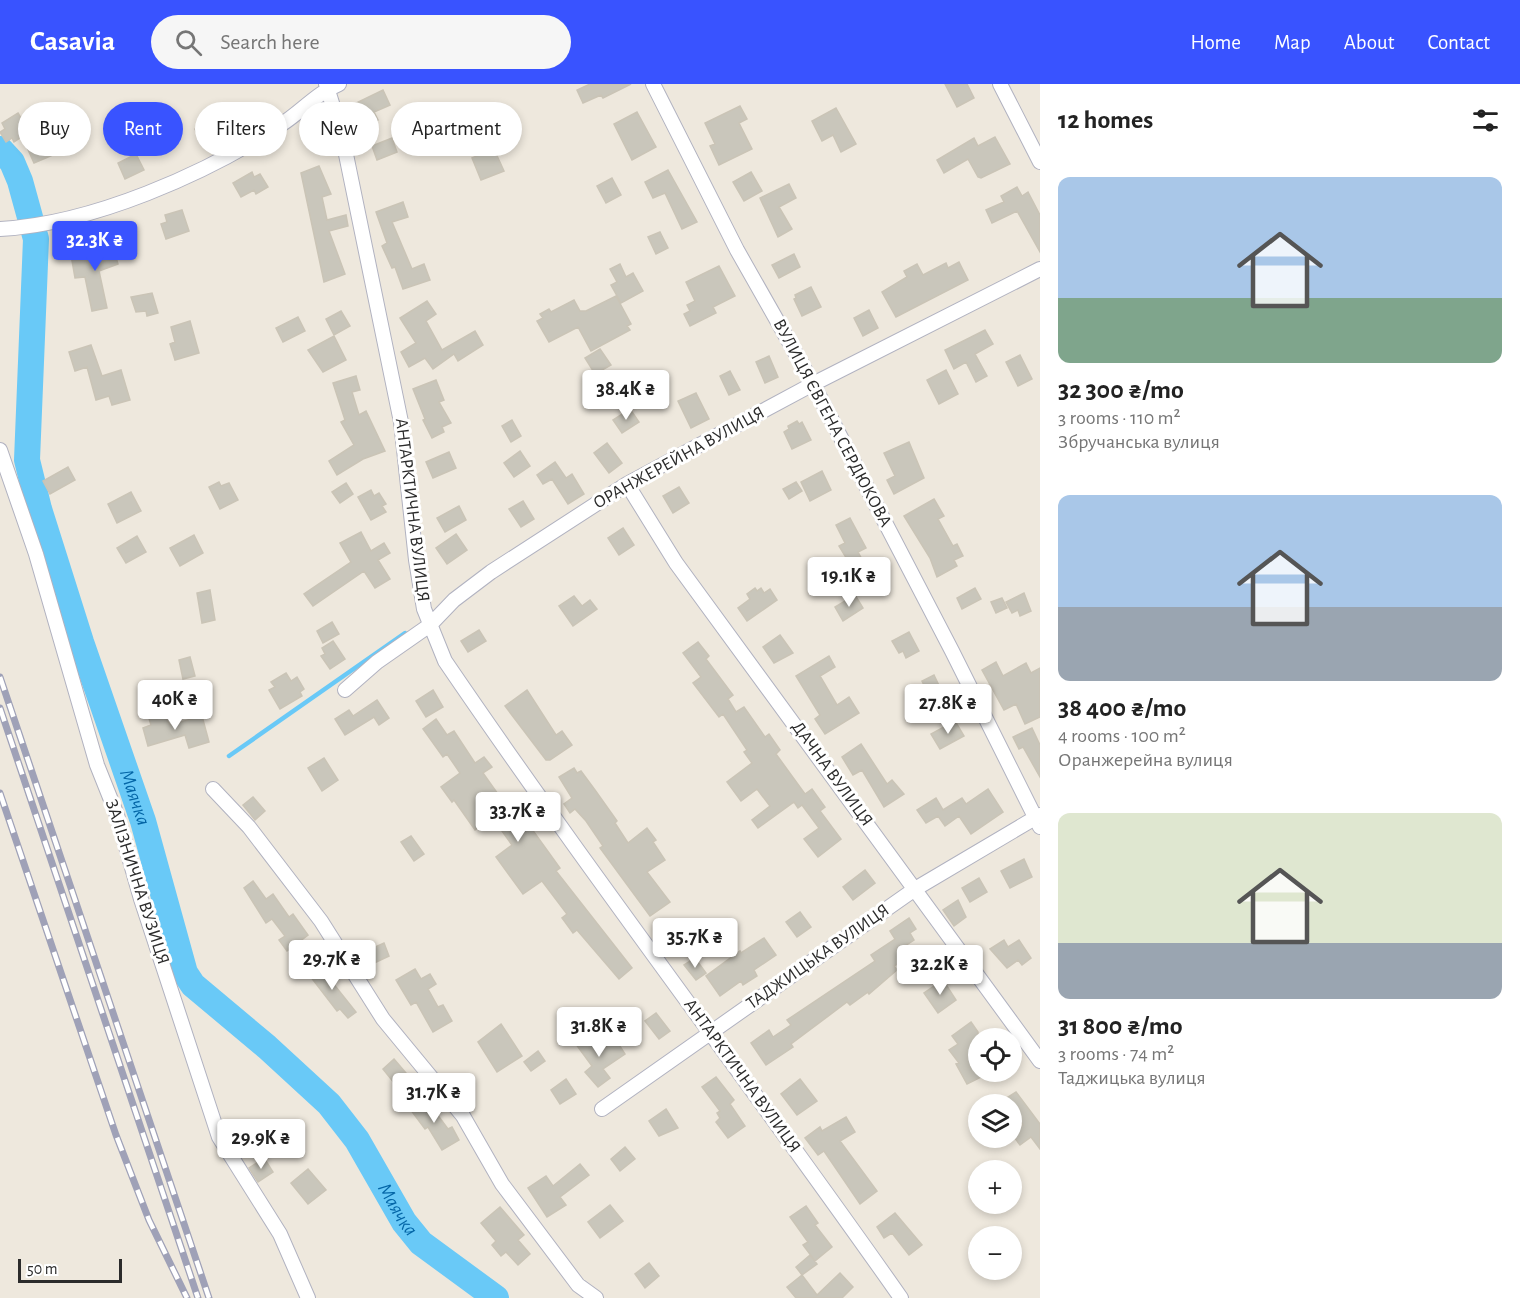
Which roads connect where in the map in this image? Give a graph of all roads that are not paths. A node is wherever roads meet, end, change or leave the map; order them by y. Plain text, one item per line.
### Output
1 (653, 84) edge
2 (1000, 84) edge
3 (331, 86) edge
4 (1040, 162) edge
5 (0, 229) edge
6 (1040, 269) edge
7 (813, 384) junction
8 (0, 450) edge
9 (627, 484) junction
10 (430, 626) junction
11 (345, 690) dead end
12 (213, 789) dead end
13 (1038, 820) edge
14 (915, 889) junction
15 (711, 1033) junction
16 (1040, 1061) edge
17 (602, 1109) dead end
18 (308, 1298) edge
19 (596, 1298) edge
20 (901, 1298) edge

1 - 7 street, ВУЛИЦЯ ЄВГЕНА СЕРДЮКОВА
2 - 4 street
3 - 5 street
3 - 10 street, АНТАРКТИЧНА ВУЛИЦЯ
6 - 7 street, ОРАНЖЕРЕЙНА ВУЛИЦЯ
7 - 9 street, ОРАНЖЕРЕЙНА ВУЛИЦЯ
7 - 13 street, ВУЛИЦЯ ЄВГЕНА СЕРДЮКОВА
8 - 18 street, ЗАЛІЗНИЧНА ВУЗИЦЯ
9 - 10 street, ОРАНЖЕРЕЙНА ВУЛИЦЯ
9 - 14 street, ДАЧНА ВУЛИЦЯ
10 - 11 street, ОРАНЖЕРЕЙНА ВУЛИЦЯ
10 - 15 street, АНТАРКТИЧНА ВУЛИЦЯ
12 - 19 street
13 - 14 street, ТАДЖИЦЬКА ВУЛИЦЯ
14 - 15 street, ТАДЖИЦЬКА ВУЛИЦЯ
14 - 16 street, ДАЧНА ВУЛИЦЯ
15 - 17 street, ТАДЖИЦЬКА ВУЛИЦЯ
15 - 20 street, АНТАРКТИЧНА ВУЛИЦЯ

